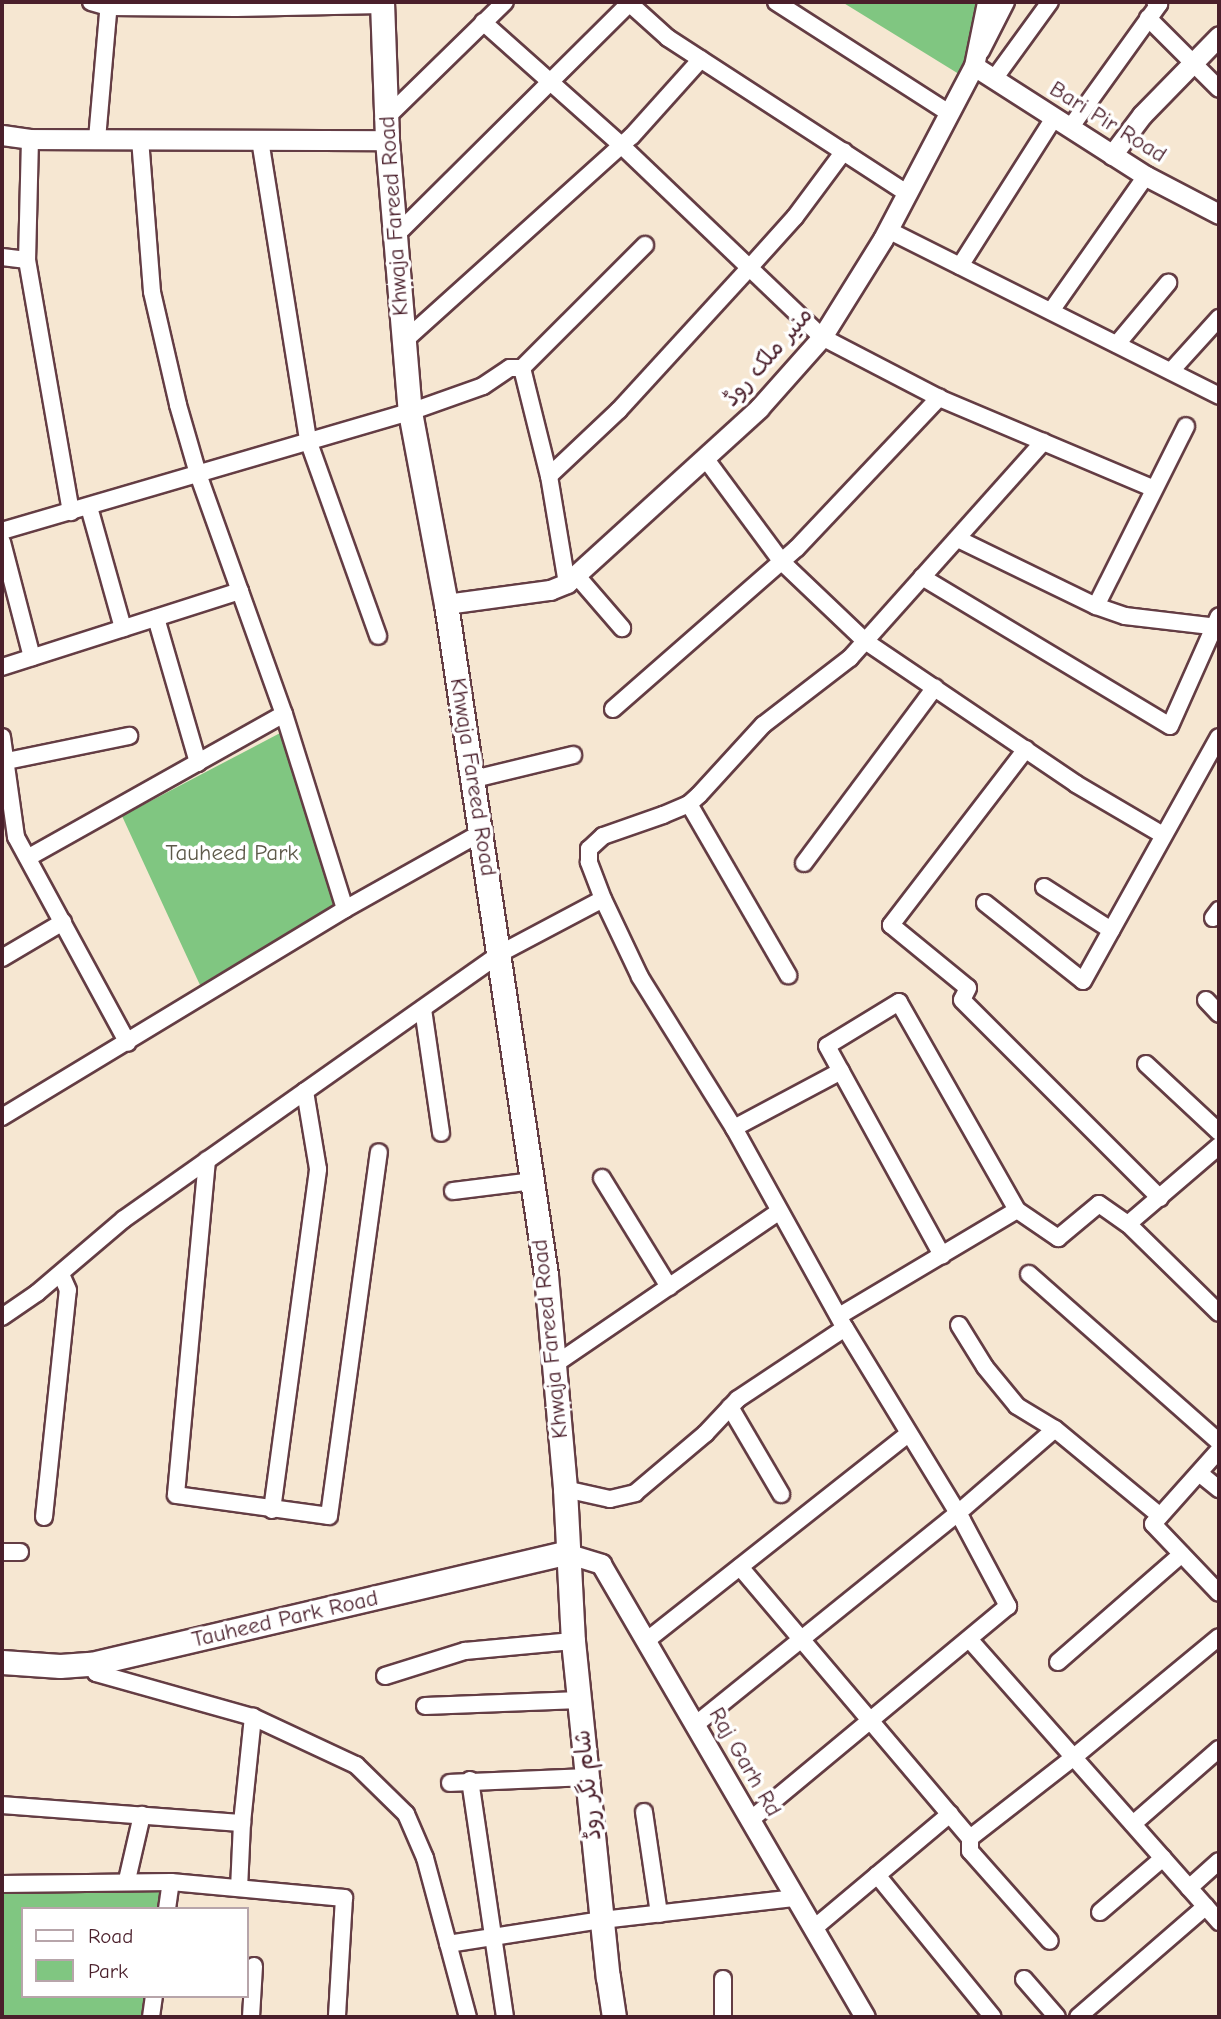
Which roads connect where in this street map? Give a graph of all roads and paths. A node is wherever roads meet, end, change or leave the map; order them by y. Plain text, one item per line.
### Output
1 (91, 2) edge
2 (505, 2) edge
3 (629, 2) edge
4 (776, 2) edge
5 (987, 2) edge
6 (1006, 2) edge
7 (1050, 2) edge
8 (1155, 2) edge
9 (383, 3) edge
10 (109, 4) edge
11 (236, 5) edge
12 (1149, 18) junction
13 (483, 22) junction
14 (1219, 36) edge
15 (701, 59) junction
16 (1193, 63) junction
17 (974, 66) junction
18 (994, 79) junction
19 (550, 83) junction
20 (1219, 89) edge
21 (949, 113) junction
22 (1062, 123) junction
23 (386, 129) junction
24 (2, 135) edge
25 (30, 139) junction
26 (97, 139) junction
27 (140, 139) junction
28 (260, 139) junction
29 (621, 145) junction
30 (844, 152) junction
31 (1112, 155) junction
32 (1146, 176) junction
33 (907, 193) junction
34 (1219, 214) edge
35 (888, 230) junction
36 (396, 235) junction
37 (645, 245) dead end
38 (2, 257) edge
39 (27, 260) junction
40 (960, 266) junction
41 (750, 267) junction
42 (1168, 283) dead end
43 (1051, 311) junction
44 (1219, 318) edge
45 (822, 337) junction
46 (403, 342) junction
47 (1117, 344) junction
48 (522, 368) junction
49 (1171, 371) junction
50 (1219, 396) edge
51 (939, 398) junction
52 (410, 412) junction
53 (1186, 426) dead end
54 (308, 440) junction
55 (1043, 442) junction
56 (705, 457) junction
57 (198, 474) junction
58 (549, 475) junction
59 (1154, 489) junction
60 (89, 507) junction
61 (71, 512) junction
62 (2, 531) edge
63 (958, 539) junction
64 (2, 542) edge
65 (782, 562) junction
66 (922, 577) junction
67 (572, 579) junction
68 (240, 591) junction
69 (446, 604) junction
70 (1096, 606) junction
71 (156, 618) junction
72 (1218, 622) edge
73 (123, 628) junction
74 (622, 628) dead end
75 (378, 636) dead end
76 (865, 640) junction
77 (32, 657) junction
78 (2, 667) edge
79 (935, 687) junction
80 (613, 709) dead end
81 (285, 714) junction
82 (129, 736) dead end
83 (2, 737) edge
84 (1219, 737) edge
85 (1026, 749) junction
86 (573, 755) dead end
87 (3, 762) edge
88 (198, 763) junction
89 (474, 779) junction
90 (689, 804) junction
91 (482, 832) junction
92 (1163, 835) junction
93 (29, 857) junction
94 (804, 863) dead end
95 (1044, 887) dead end
96 (603, 899) junction
97 (985, 903) dead end
98 (345, 909) junction
99 (63, 922) junction
100 (1111, 930) junction
101 (501, 953) junction
102 (2, 958) edge
103 (788, 975) dead end
104 (1206, 1000) dead end
105 (423, 1009) junction
106 (1219, 1014) edge
107 (128, 1043) junction
108 (1146, 1064) dead end
109 (841, 1072) junction
110 (305, 1091) junction
111 (2, 1117) edge
112 (734, 1128) junction
113 (1219, 1132) edge
114 (441, 1133) dead end
115 (1219, 1146) edge
116 (379, 1152) dead end
117 (207, 1160) junction
118 (602, 1178) dead end
119 (533, 1181) junction
120 (453, 1191) dead end
121 (1160, 1198) junction
122 (1017, 1210) junction
123 (780, 1211) junction
124 (1128, 1224) junction
125 (943, 1255) junction
126 (61, 1274) junction
127 (1029, 1274) dead end
128 (669, 1287) junction
129 (1216, 1303) edge
130 (3, 1314) edge
131 (842, 1322) junction
132 (958, 1325) dead end
133 (554, 1365) junction
134 (730, 1407) junction
135 (1055, 1429) junction
136 (908, 1434) junction
137 (1219, 1442) edge
138 (1219, 1450) edge
139 (1199, 1473) junction
140 (565, 1489) junction
141 (1219, 1489) edge
142 (781, 1494) dead end
143 (272, 1510) junction
144 (958, 1513) junction
145 (1160, 1516) junction
146 (44, 1517) dead end
147 (2, 1552) edge
148 (20, 1552) dead end
149 (566, 1553) junction
150 (1182, 1554) junction
151 (740, 1567) junction
152 (1219, 1593) edge
153 (1219, 1637) edge
154 (969, 1639) junction
155 (801, 1640) junction
156 (573, 1641) junction
157 (646, 1641) junction
158 (2, 1662) edge
159 (1058, 1662) dead end
160 (91, 1664) junction
161 (385, 1676) dead end
162 (580, 1700) junction
163 (425, 1706) dead end
164 (253, 1717) junction
165 (870, 1720) junction
166 (695, 1726) junction
167 (1219, 1749) edge
168 (1074, 1757) junction
169 (586, 1777) junction
170 (470, 1780) junction
171 (450, 1783) dead end
172 (2, 1805) edge
173 (644, 1812) dead end
174 (950, 1814) junction
175 (142, 1815) junction
176 (750, 1820) junction
177 (243, 1823) junction
178 (1133, 1824) junction
179 (970, 1838) junction
180 (1163, 1858) junction
181 (1219, 1861) edge
182 (877, 1875) junction
183 (127, 1880) junction
184 (171, 1882) junction
185 (2, 1884) edge
186 (239, 1888) junction
187 (1189, 1888) junction
188 (796, 1898) junction
189 (1206, 1906) junction
190 (167, 1907) edge
191 (1100, 1912) dead end
192 (659, 1913) junction
193 (602, 1920) junction
194 (1219, 1922) edge
195 (813, 1929) junction
196 (493, 1937) junction
197 (1049, 1941) dead end
198 (448, 1944) junction
199 (254, 1966) dead end
200 (723, 1979) dead end
201 (1024, 1979) dead end
202 (154, 1998) edge
203 (151, 2017) edge
204 (251, 2017) edge
205 (337, 2017) edge
206 (468, 2017) edge
207 (505, 2017) edge
208 (614, 2017) edge
209 (723, 2017) edge
210 (865, 2017) edge
211 (993, 2017) edge
212 (1057, 2017) edge
213 (1078, 2017) edge

1 - 10 street
2 - 13 street
3 - 15 street
3 - 19 street
4 - 21 street
5 - 17 street, منیر ملک روڈ
6 - 17 street
7 - 18 street
8 - 12 street
9 - 11 street
9 - 23 main road, Khwaja Fareed Road
10 - 11 street
10 - 26 street
12 - 16 street
12 - 22 street
13 - 19 street
13 - 23 street
14 - 16 street
15 - 29 street
15 - 30 street
16 - 20 street
16 - 31 street
17 - 18 street, Bari Pir Road
17 - 21 street, منیر ملک روڈ
18 - 22 street, Bari Pir Road
19 - 29 street
19 - 36 street
21 - 33 street, منیر ملک روڈ
22 - 31 street, Bari Pir Road
22 - 40 street
23 - 28 street
23 - 36 main road, Khwaja Fareed Road
24 - 25 street
25 - 26 street
25 - 39 street
26 - 27 street
27 - 28 street
27 - 57 street
28 - 54 street
29 - 41 street
29 - 46 street
30 - 33 street
30 - 41 street
31 - 32 street, Bari Pir Road
32 - 34 street, Bari Pir Road
32 - 43 street
33 - 35 street, منیر ملک روڈ
35 - 40 street
35 - 45 street, منیر ملک روڈ
36 - 46 main road, Khwaja Fareed Road
37 - 48 street
38 - 39 street
39 - 61 street
40 - 43 street
41 - 45 street
41 - 58 street
42 - 47 street
43 - 47 street
44 - 49 street
45 - 51 street
45 - 56 street, منیر ملک روڈ
46 - 52 main road, Khwaja Fareed Road
47 - 49 street
48 - 52 street
48 - 58 street
49 - 50 street
51 - 55 street
51 - 65 street
52 - 54 street
52 - 69 main road, Khwaja Fareed Road
53 - 59 street
54 - 57 street
54 - 75 street
55 - 59 street
55 - 63 street
56 - 65 street
56 - 67 street, منیر ملک روڈ
57 - 60 street
57 - 68 street
58 - 67 street
59 - 70 street
60 - 61 street
60 - 73 street
61 - 62 street
63 - 66 street
63 - 70 street
64 - 77 street
65 - 76 street
65 - 80 street
66 - 72 street
66 - 76 street
67 - 69 street, منیر ملک روڈ
67 - 74 street
68 - 71 street
68 - 81 street
69 - 89 main road, Khwaja Fareed Road
70 - 72 street
71 - 73 street
71 - 88 street
73 - 77 street
76 - 79 street
76 - 90 street
77 - 78 street
79 - 85 street
79 - 94 street
81 - 88 street
81 - 98 street
82 - 87 street
83 - 87 street
84 - 92 street
85 - 92 street
85 - 121 street
86 - 89 street
87 - 93 street
88 - 93 street
89 - 91 main road, Khwaja Fareed Road
90 - 96 street
90 - 103 street
91 - 98 street
91 - 101 main road, Khwaja Fareed Road
92 - 100 street
93 - 99 street
95 - 100 street
96 - 101 street
96 - 112 street
97 - 100 street
98 - 107 street
99 - 102 street
99 - 107 street
101 - 105 street
101 - 119 main road, Khwaja Fareed Road
104 - 106 street
105 - 110 street
105 - 114 street
107 - 111 street
108 - 113 street
109 - 112 street
109 - 122 street
109 - 125 street
110 - 117 street
110 - 143 street
112 - 123 street
115 - 121 street
116 - 143 street
117 - 126 street
117 - 143 street
118 - 128 street
119 - 120 street
119 - 133 main road, Khwaja Fareed Road
121 - 124 street
122 - 124 street
122 - 125 street
123 - 128 street
123 - 131 street
124 - 129 street
125 - 131 street
126 - 130 street
126 - 146 street
127 - 137 street
128 - 133 street
131 - 134 street
131 - 136 street
132 - 135 street
133 - 140 main road, Khwaja Fareed Road
134 - 140 street
134 - 142 street
135 - 144 street
135 - 145 street
136 - 144 street
136 - 151 street
138 - 139 street
139 - 141 street
139 - 145 street
140 - 149 main road, Khwaja Fareed Road
144 - 154 street
144 - 155 street
145 - 150 street
147 - 148 street
149 - 156 main road, شام نگر روڈ
149 - 157 street, Raj Garh Rd
149 - 160 main road, Tauheed Park Road
150 - 152 street
150 - 159 street
151 - 155 street
151 - 157 street
153 - 168 street
154 - 165 street
154 - 168 street
155 - 165 street
155 - 166 street
156 - 161 street
156 - 162 main road, شام نگر روڈ
157 - 166 street, Raj Garh Rd
158 - 160 main road, Tauheed Park Road
160 - 164 street
162 - 163 street
162 - 169 main road, شام نگر روڈ
164 - 177 street
164 - 198 street
165 - 174 street
165 - 176 street
166 - 176 street, Raj Garh Rd
167 - 178 street
168 - 178 street
168 - 179 street
169 - 170 street
169 - 193 main road, شام نگر روڈ
170 - 171 street
170 - 196 street
172 - 175 street
173 - 192 street
174 - 179 street
174 - 182 street
175 - 177 street
175 - 183 street
176 - 188 street, Raj Garh Rd
177 - 186 street
178 - 180 street
179 - 197 street
180 - 187 street
180 - 191 street
181 - 187 street
182 - 195 street
182 - 211 street
183 - 184 street
183 - 185 street
184 - 186 street
184 - 190 street
186 - 205 street
187 - 189 street
188 - 192 street
188 - 195 street, Raj Garh Rd
189 - 194 street
189 - 213 street
192 - 193 street
193 - 196 street
193 - 208 main road, شام نگر روڈ
195 - 210 street, Raj Garh Rd
196 - 198 street
196 - 207 street
198 - 206 street
199 - 204 street
200 - 209 street
201 - 212 street
202 - 203 street

